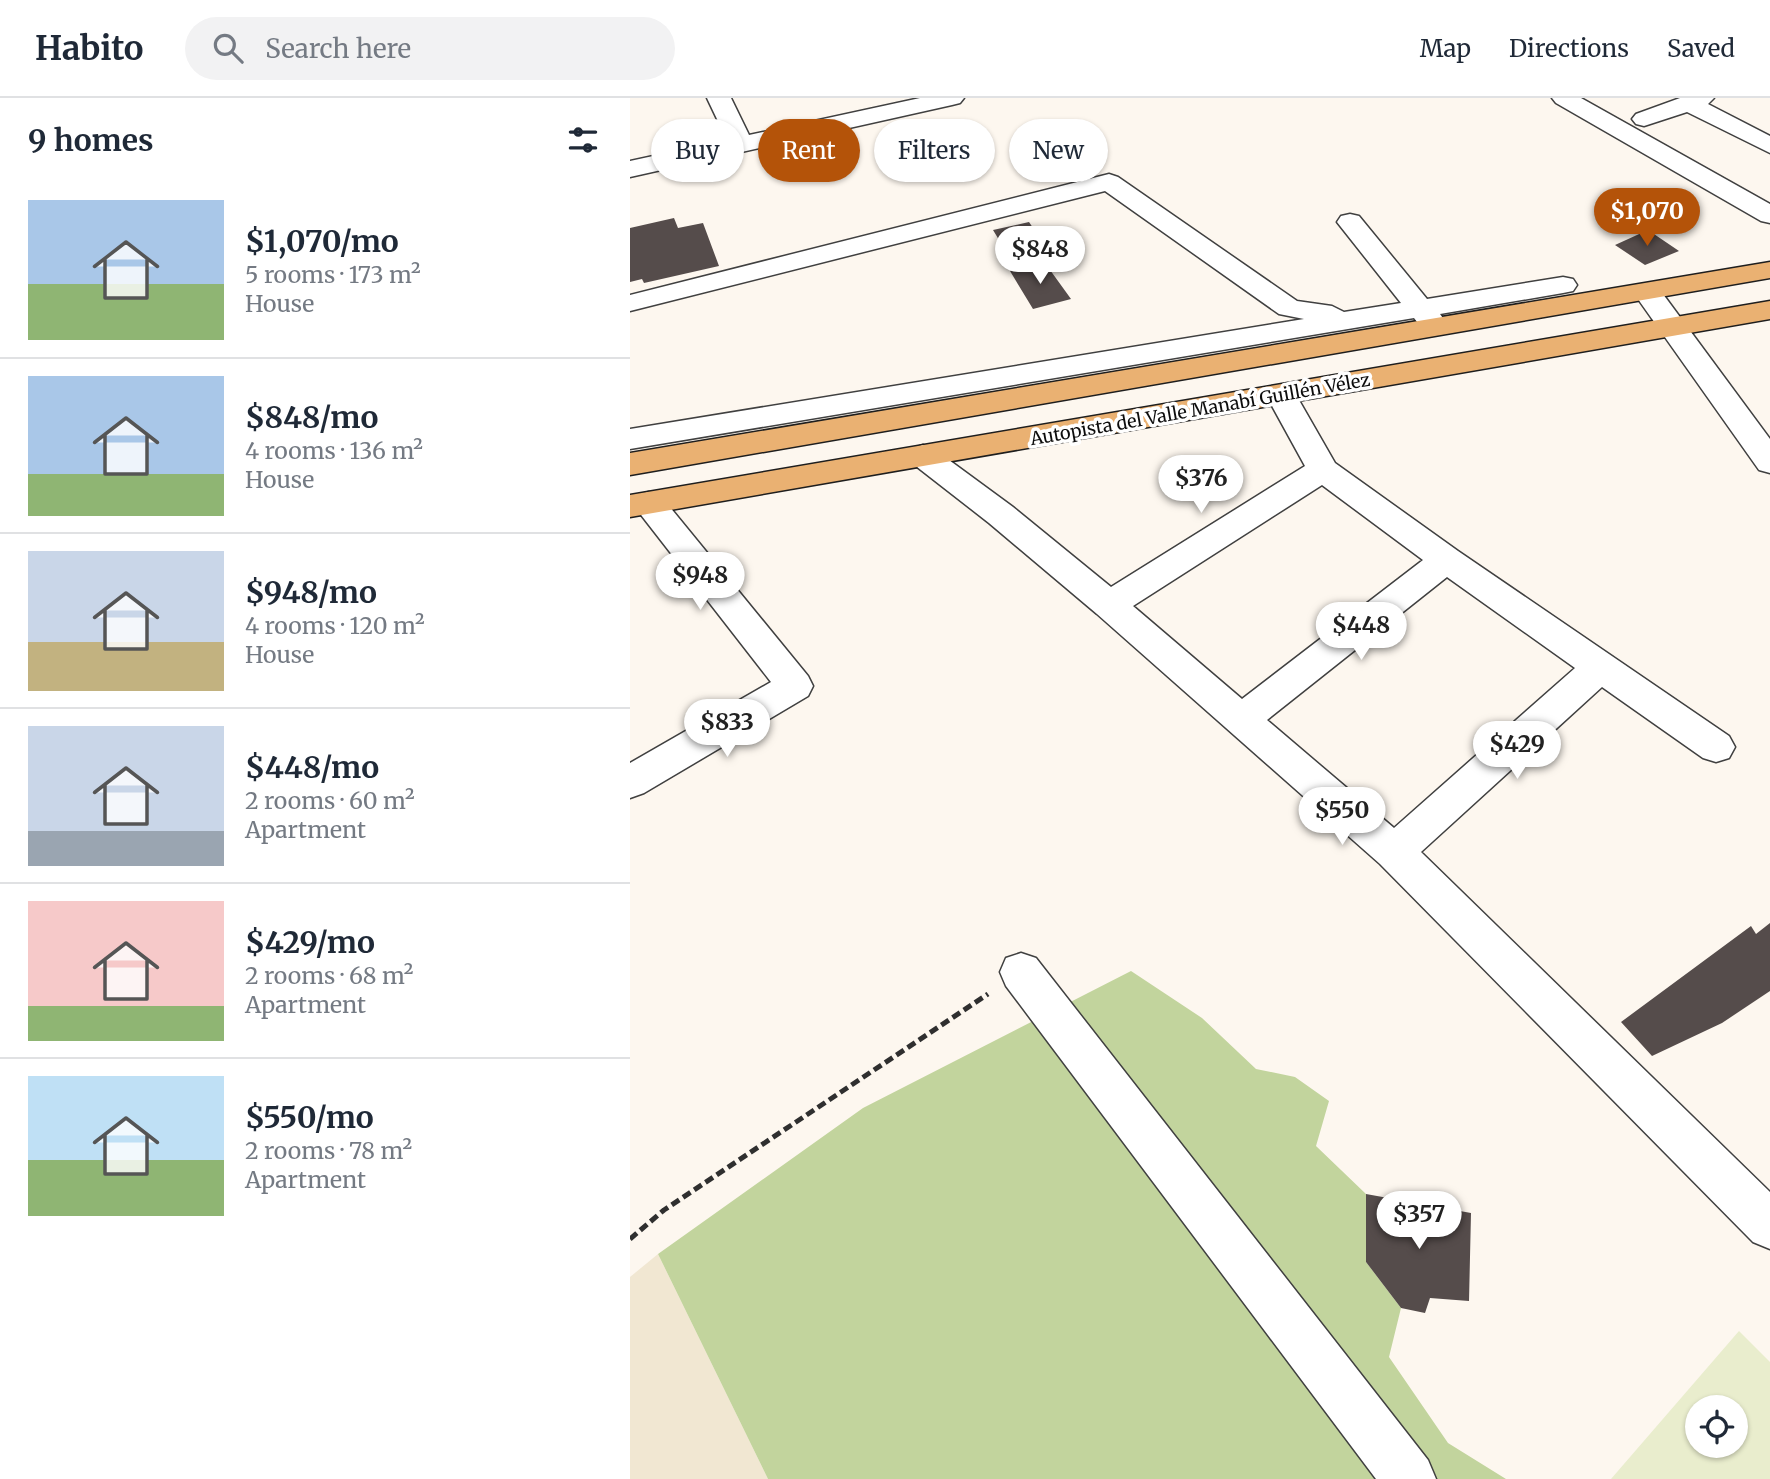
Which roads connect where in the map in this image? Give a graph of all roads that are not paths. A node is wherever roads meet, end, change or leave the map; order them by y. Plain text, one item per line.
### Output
1 (719, 98) edge
2 (952, 98) edge
3 (1564, 98) edge
4 (1695, 101) edge
5 (729, 119) edge
6 (1644, 119) dead end
7 (744, 144) edge
8 (1770, 146) edge
9 (651, 164) edge
10 (630, 169) edge
11 (1770, 215) edge
12 (1350, 222) dead end
13 (1770, 270) edge
14 (1563, 285) dead end
15 (1647, 292) junction
16 (630, 303) edge
17 (1770, 310) edge
18 (1297, 318) junction
19 (1428, 318) junction
20 (1672, 327) junction
21 (1281, 395) junction
22 (630, 439) edge
23 (923, 456) junction
24 (1770, 462) edge
25 (630, 464) edge
26 (1322, 470) junction
27 (639, 505) edge
28 (1446, 560) junction
29 (1109, 605) junction
30 (1601, 666) junction
31 (1242, 719) junction
32 (1716, 747) dead end
33 (630, 782) edge
34 (1394, 852) junction
35 (1021, 972) road end
36 (1770, 1225) edge
37 (1409, 1479) edge

1 - 5 street
2 - 7 street
3 - 11 street
4 - 6 street
4 - 8 street
9 - 10 street
12 - 19 street
13 - 15 main road, Autopista del Valle Manabí Guillén Vélez
14 - 19 street
15 - 19 main road, Autopista del Valle Manabí Guillén Vélez
15 - 20 street
16 - 18 street
17 - 20 main road, Autopista del Valle Manabí Guillén Vélez
18 - 19 street
18 - 22 street
19 - 25 main road, Autopista del Valle Manabí Guillén Vélez
20 - 21 main road, Autopista del Valle Manabí Guillén Vélez
20 - 24 street
21 - 23 main road, Autopista del Valle Manabí Guillén Vélez
21 - 26 street
23 - 27 main road, Autopista del Valle Manabí Guillén Vélez
23 - 29 street
26 - 28 street
26 - 29 street
27 - 33 street
28 - 30 street
28 - 31 street
29 - 31 street
30 - 32 street
30 - 34 street
31 - 34 street
34 - 36 street
35 - 37 street

